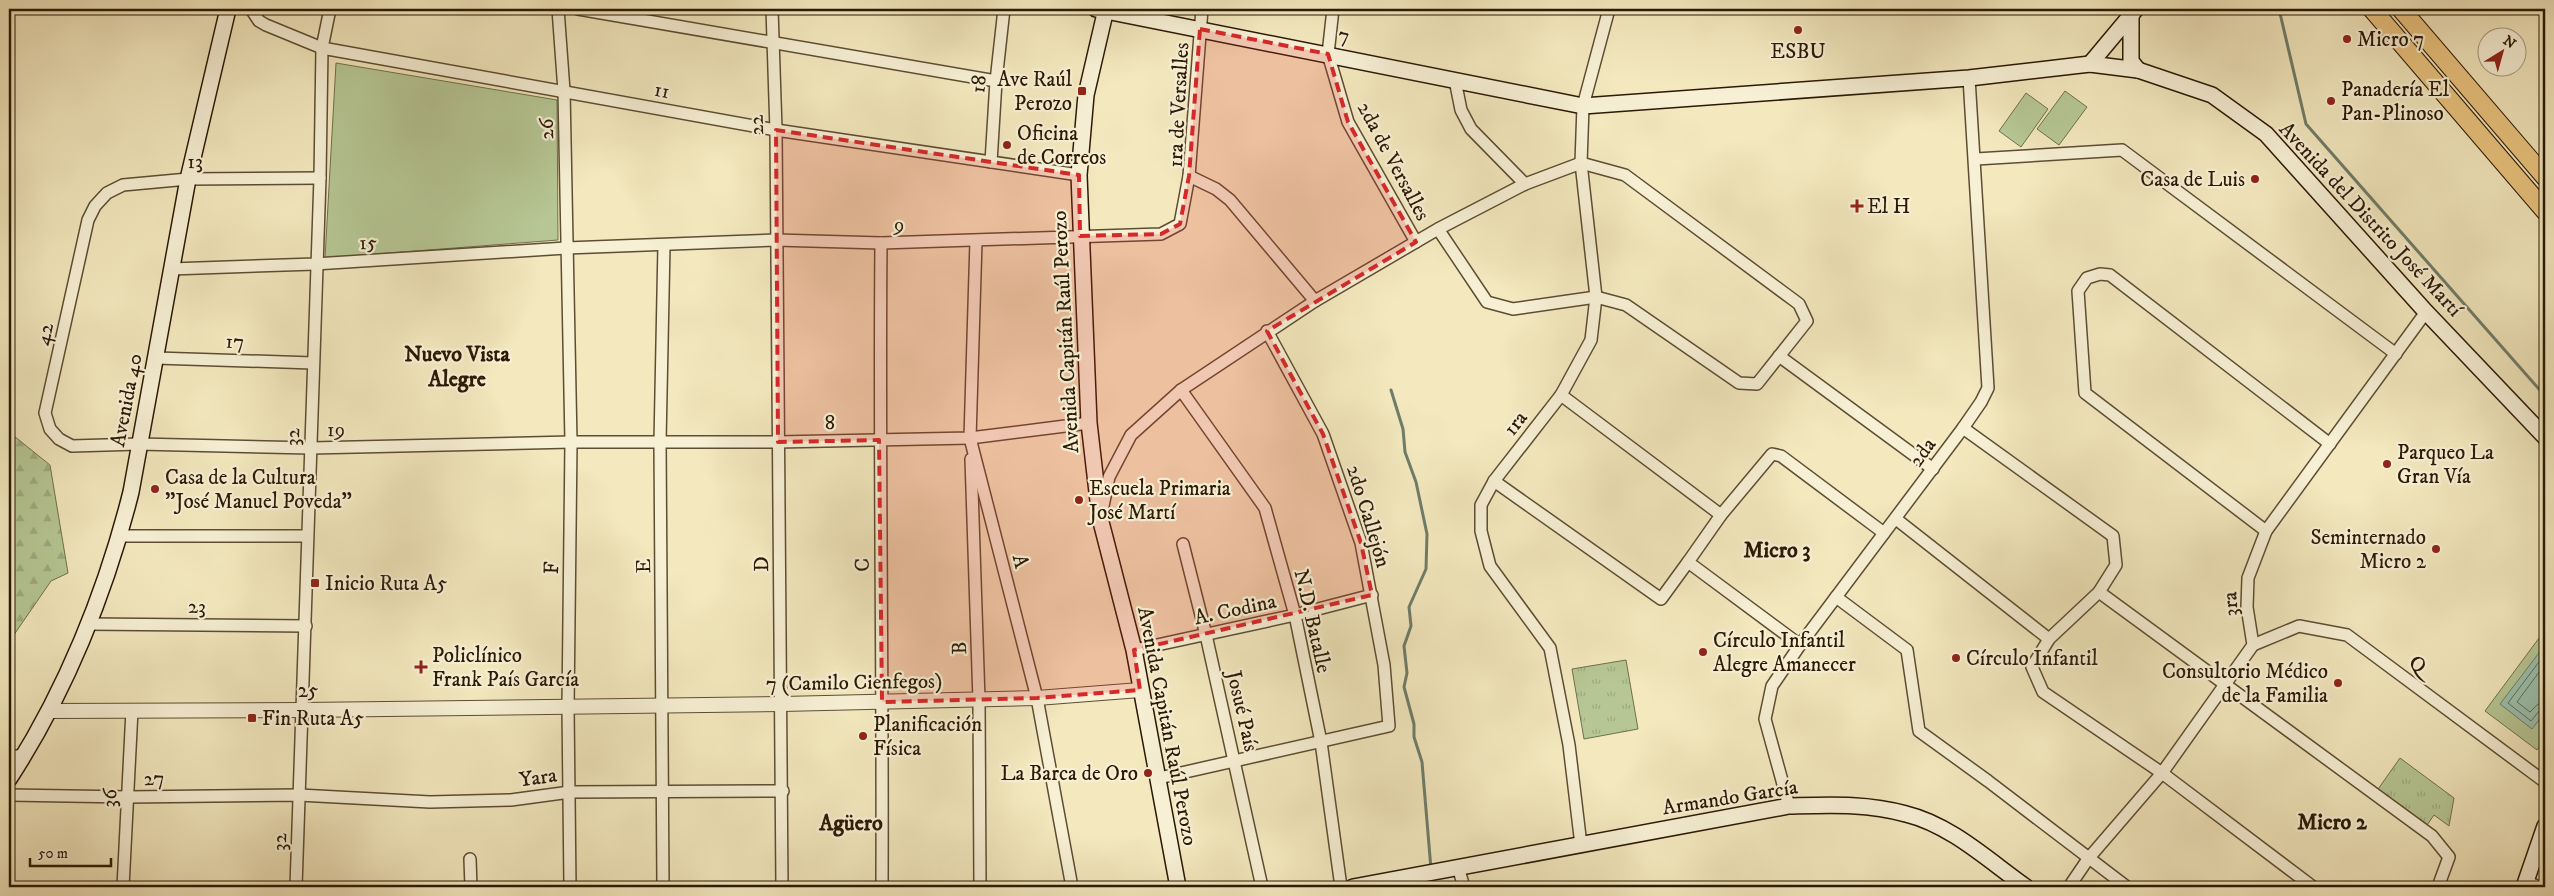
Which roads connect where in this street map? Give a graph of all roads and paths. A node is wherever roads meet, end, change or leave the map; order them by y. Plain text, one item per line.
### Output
1 (228, 9) edge
2 (251, 9) edge
3 (330, 9) edge
4 (558, 9) edge
5 (578, 9) edge
6 (772, 9) edge
7 (1004, 9) edge
8 (1103, 9) edge
9 (1202, 9) edge
10 (1333, 9) edge
11 (1609, 9) edge
12 (2372, 9) edge
13 (2401, 9) edge
14 (2134, 12) edge
15 (1200, 29) junction
16 (772, 43) junction
17 (322, 48) junction
18 (1328, 54) junction
19 (2090, 64) junction
20 (2138, 70) junction
21 (1969, 78) junction
22 (1455, 80) junction
23 (996, 81) junction
24 (564, 91) junction
25 (1583, 106) junction
26 (776, 130) junction
27 (1976, 159) junction
28 (991, 162) junction
29 (1581, 163) junction
30 (1079, 175) junction
31 (1189, 176) junction
32 (2545, 177) edge
33 (320, 178) junction
34 (188, 179) junction
35 (1525, 184) junction
36 (2545, 211) edge
37 (88, 220) joint
38 (1438, 229) junction
39 (1080, 236) junction
40 (776, 240) junction
41 (976, 241) junction
42 (1416, 242) junction
43 (881, 243) junction
44 (664, 245) junction
45 (566, 248) junction
46 (315, 264) junction
47 (171, 269) junction
48 (1596, 297) junction
49 (1315, 301) junction
50 (2426, 312) junction
51 (1267, 331) junction
52 (2396, 354) junction
53 (1779, 356) junction
54 (156, 358) junction
55 (313, 363) junction
56 (1181, 390) junction
57 (1561, 395) junction
58 (1089, 423) junction
59 (1963, 428) junction
60 (2545, 437) edge
61 (970, 438) junction
62 (879, 440) junction
63 (571, 442) junction
64 (660, 442) junction
65 (778, 442) junction
66 (139, 444) junction
67 (2330, 444) junction
68 (72, 446) joint
69 (311, 448) junction
70 (1933, 469) junction
71 (1494, 481) junction
72 (1721, 516) junction
73 (1100, 518) junction
74 (1896, 519) junction
75 (2266, 531) junction
76 (1884, 533) junction
77 (120, 536) junction
78 (307, 536) junction
79 (1183, 544) dead end
80 (1688, 562) junction
81 (2099, 592) junction
82 (1372, 595) junction
83 (1836, 597) junction
84 (1295, 616) junction
85 (88, 624) junction
86 (306, 626) junction
87 (1206, 635) junction
88 (2049, 640) junction
89 (1800, 644) junction
90 (2253, 645) junction
91 (1134, 650) junction
92 (2226, 683) junction
93 (1140, 690) junction
94 (1037, 698) junction
95 (980, 700) junction
96 (882, 702) junction
97 (663, 704) junction
98 (782, 704) junction
99 (568, 707) junction
100 (132, 710) junction
101 (303, 710) junction
102 (49, 711) junction
103 (1321, 742) junction
104 (25, 755) junction
105 (9, 757) edge
106 (1235, 761) junction
107 (2162, 773) junction
108 (1159, 778) junction
109 (9, 779) edge
110 (2545, 782) edge
111 (782, 791) junction
112 (570, 792) junction
113 (664, 793) junction
114 (9, 795) edge
115 (299, 795) junction
116 (128, 797) junction
117 (1789, 806) junction
118 (2545, 826) edge
119 (1581, 845) junction
120 (470, 859) dead end
121 (2088, 859) junction
122 (1451, 869) junction
123 (2529, 885) edge
124 (1376, 886) edge
125 (123, 887) edge
126 (296, 887) edge
127 (471, 887) edge
128 (570, 887) edge
129 (663, 887) edge
130 (782, 887) edge
131 (882, 887) edge
132 (980, 887) edge
133 (1072, 887) edge
134 (1178, 887) edge
135 (1262, 887) edge
136 (1341, 887) edge
137 (1353, 887) edge
138 (1464, 887) edge
139 (2026, 887) edge
140 (2069, 887) edge
141 (2127, 887) edge
142 (2313, 887) edge
143 (2438, 887) edge

1 - 34 main road, Avenida 40
2 - 17 street, 11
3 - 17 street
4 - 24 street, 26
5 - 16 street
6 - 16 street, 22
7 - 23 street, 18
8 - 15 main road, 7
8 - 30 main road, Avenida Capitán Raúl Perozo
9 - 15 street, 1ra de Versalles
10 - 18 street, 2da de Versalles
11 - 25 street, 1ra
12 - 36 main road
13 - 32 main road
14 - 19 main road
14 - 20 main road
15 - 18 main road, 7
15 - 31 street, 1ra de Versalles
16 - 23 street
16 - 26 street, 22
17 - 24 street, 11
17 - 33 street, 32
18 - 22 main road, 7
18 - 42 street, 2da de Versalles
19 - 20 main road, Avenida del Distrito José Martí
19 - 21 main road, Avenida del Distrito José Martí
20 - 50 main road, Avenida del Distrito José Martí
21 - 25 main road, 7
21 - 27 street, 2da
22 - 25 main road, 7
22 - 35 street
23 - 28 street, 18
24 - 26 street, 11
24 - 45 street, 26
25 - 29 street, 1ra
26 - 28 street, 11
26 - 40 street, 22
27 - 52 street
27 - 59 street, 2da
28 - 30 street, 11
29 - 35 street
29 - 48 street, 1ra
29 - 53 street
30 - 39 main road, Avenida Capitán Raúl Perozo
31 - 39 street, 9
31 - 49 street, 1ra de Versalles
33 - 34 street, 13
33 - 46 street, 32
34 - 37 street, 13
34 - 47 main road, Avenida 40
35 - 38 street
37 - 68 street, 42
38 - 42 street
38 - 48 street
39 - 41 street, 9
39 - 58 main road, Avenida Capitán Raúl Perozo
40 - 43 street, 9
40 - 44 street, 9
40 - 65 street, D
41 - 43 street, 9
41 - 61 street, A
42 - 49 street
43 - 62 street, C
44 - 45 street, 9
44 - 64 street, E
45 - 46 street, 15
45 - 63 street, F
46 - 47 street, 15
46 - 55 street, 32
47 - 54 main road, Avenida 40
48 - 53 street
48 - 57 street, 1ra
49 - 51 street
50 - 52 street, 3ra
50 - 60 main road, Avenida del Distrito José Martí
51 - 56 street
51 - 82 street, 2do Callejón
52 - 67 street, 3ra
53 - 70 street
54 - 55 street, 17
54 - 66 main road, Avenida 40
55 - 69 street, 32
56 - 73 street
56 - 84 street, N.D. Batalle
57 - 71 street, 1ra
57 - 72 street
58 - 61 street, 8
58 - 73 main road, Avenida Capitán Raúl Perozo
59 - 70 street, 2da
59 - 81 street
61 - 62 street, 8
61 - 94 street, A
61 - 95 street, B
62 - 65 street, 8
62 - 96 street, C
63 - 64 street, 8
63 - 69 street, 19
63 - 99 street, F
64 - 65 street, 8
64 - 97 street, E
65 - 98 street, D
66 - 68 street, 19
66 - 69 street, 19
66 - 77 main road, Avenida 40
67 - 75 street, 3ra
67 - 75 street
69 - 78 street, 32
70 - 74 street, 2da
71 - 80 street
71 - 119 street, 1ra
72 - 76 street
72 - 80 street
73 - 91 main road, Avenida Capitán Raúl Perozo
74 - 76 street, 2da
74 - 88 street
75 - 90 street, 3ra
76 - 83 street, 2da
77 - 78 street
77 - 85 main road, Avenida 40
78 - 86 street, 32
79 - 87 street, Josué País
80 - 89 street
81 - 88 street
81 - 92 street
82 - 84 street, A. Codina
82 - 103 street, 2do Callejón
83 - 89 street, 2da
83 - 121 street
84 - 87 street, A. Codina
84 - 103 street, N.D. Batalle
85 - 86 street, 23
85 - 102 main road, Avenida 40
86 - 101 street, 32
87 - 91 street, A. Codina
87 - 106 street, Josué País
88 - 107 street
89 - 117 street, 2da
90 - 92 street, 3ra
90 - 110 street, Q
91 - 93 main road, Avenida Capitán Raúl Perozo
92 - 107 street, 3ra
92 - 143 street
93 - 94 street, 7 (Camilo Cienfegos)
93 - 108 main road, Avenida Capitán Raúl Perozo
94 - 95 street, 7 (Camilo Cienfegos)
94 - 133 street, A
95 - 96 street, 7 (Camilo Cienfegos)
95 - 132 street, B
96 - 98 street, 7 (Camilo Cienfegos)
96 - 131 street, C
97 - 98 street, 7 (Camilo Cienfegos)
97 - 99 street, 7 (Camilo Cienfegos)
97 - 113 street, E
98 - 111 street, D
99 - 101 street, 25
99 - 112 street, F
100 - 101 street, 25
100 - 102 street, 25
100 - 116 street, 36
101 - 115 street, 32
102 - 104 main road, Avenida 40
103 - 106 street
103 - 136 street, N.D. Batalle
104 - 105 street
104 - 109 main road, Avenida 40
106 - 108 street
106 - 135 street, Josué País
107 - 121 street, 3ra
107 - 142 street
108 - 134 main road, Avenida Capitán Raúl Perozo
111 - 113 street, Yara
111 - 130 street, D
112 - 113 street, Yara
112 - 115 street, Yara
112 - 128 street, F
113 - 129 street, E
114 - 116 street, 27
115 - 116 street, 27
115 - 126 street, 32
116 - 125 street, 36
117 - 119 main road, Armando García
117 - 139 main road, Armando García
118 - 123 main road
119 - 122 main road, Armando García
120 - 127 street
121 - 140 street, 3ra
121 - 141 street
122 - 124 main road, Armando García
122 - 138 street
124 - 137 main road, Armando García

